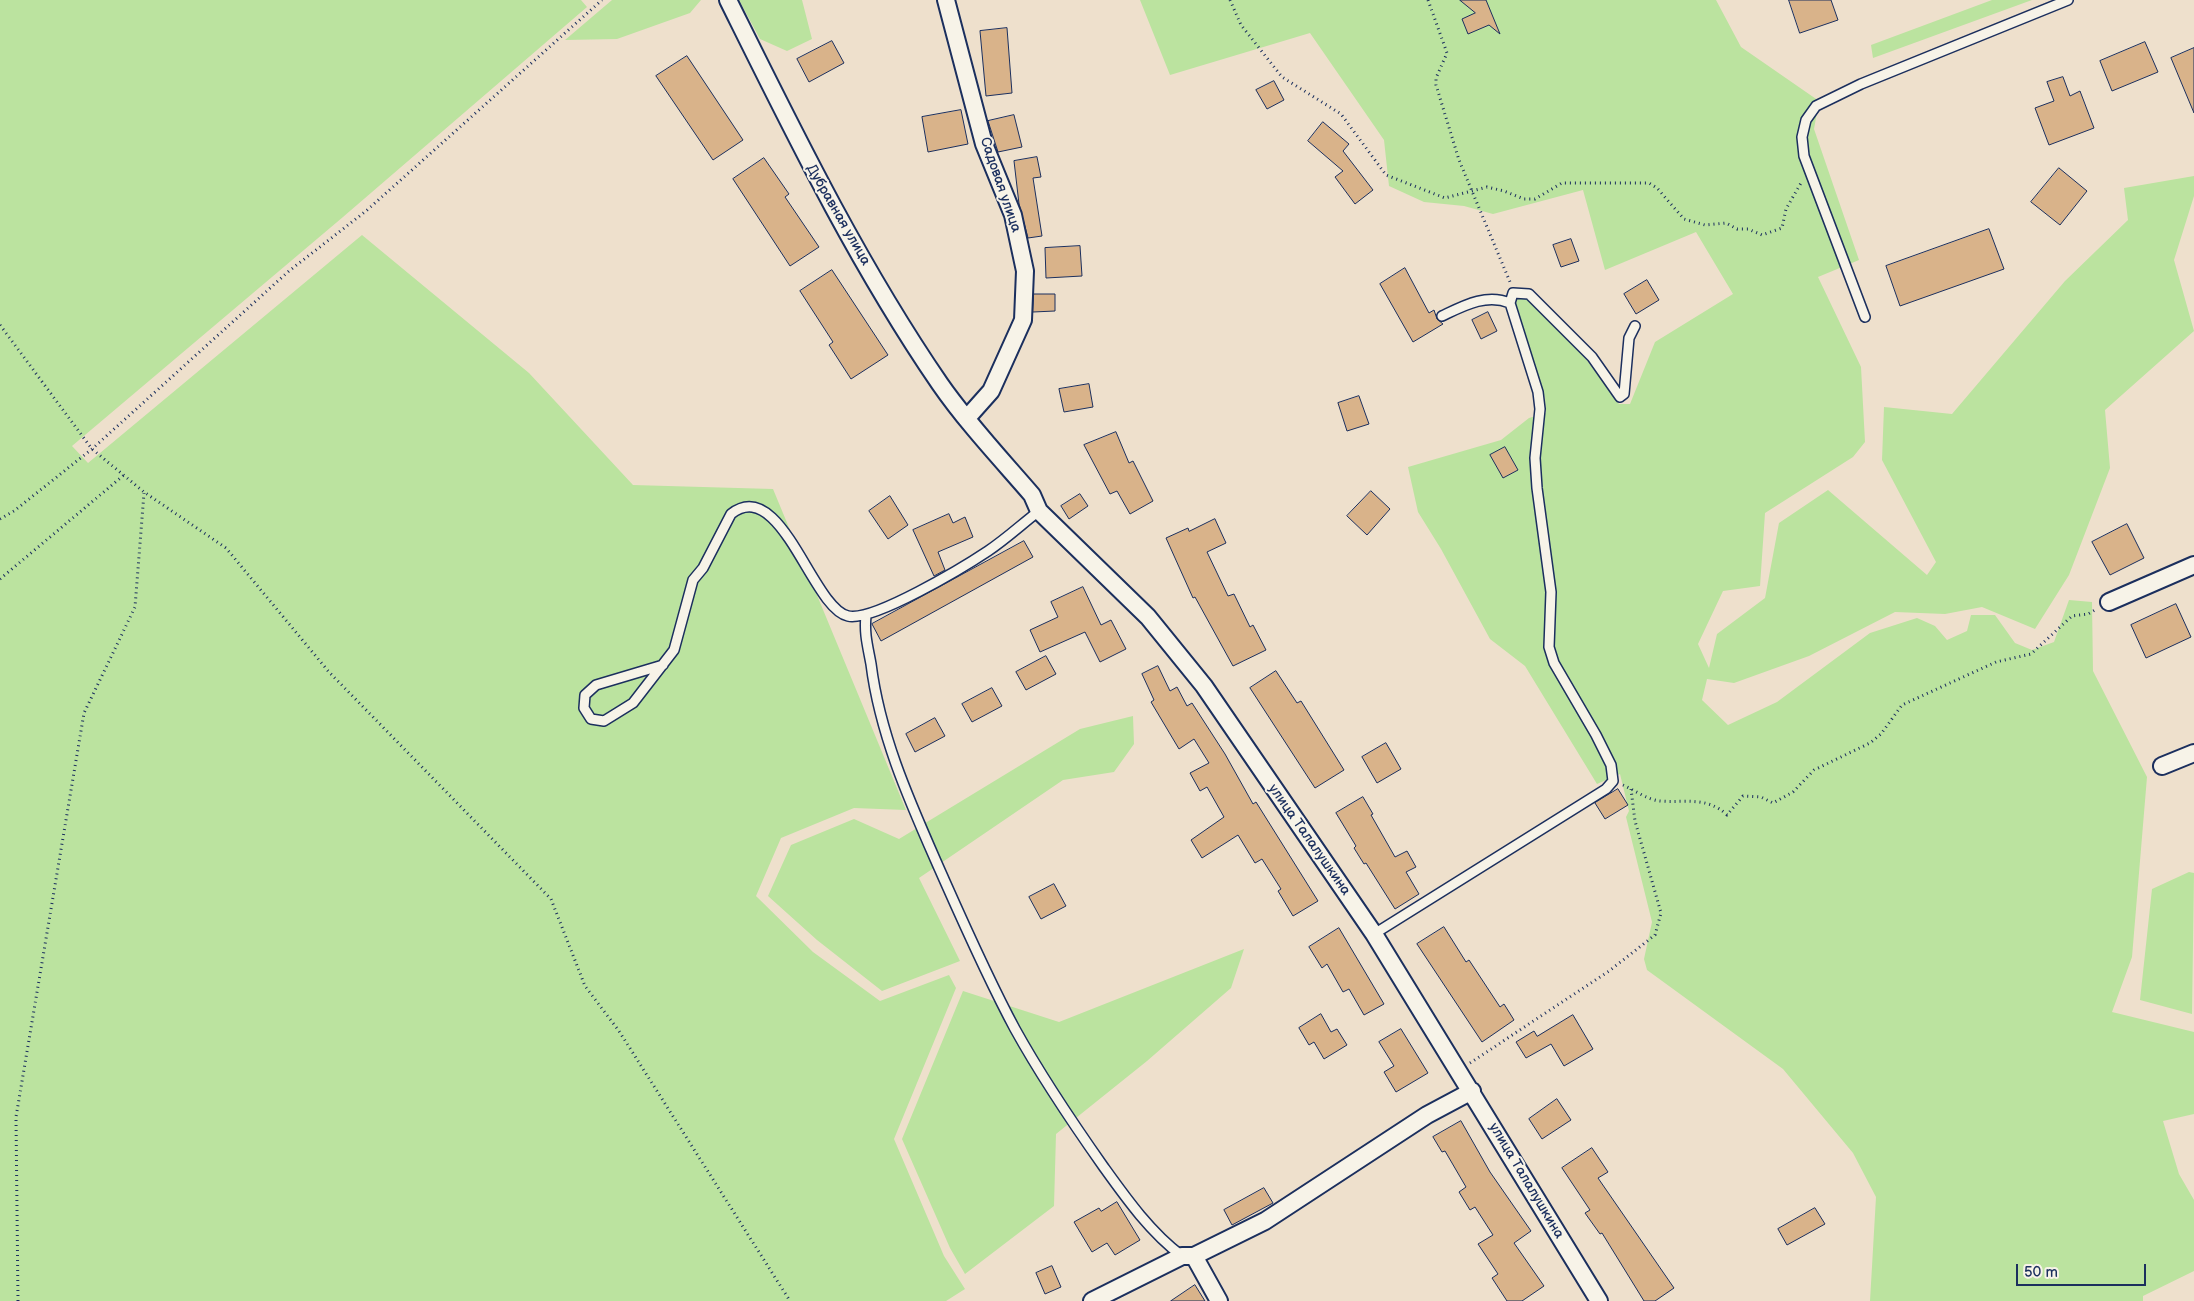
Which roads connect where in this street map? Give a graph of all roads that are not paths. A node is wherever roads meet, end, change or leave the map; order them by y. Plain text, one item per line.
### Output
1 (728, 0) edge
2 (946, 0) edge
3 (2068, 0) edge
4 (1510, 303) junction
5 (1442, 316) dead end
6 (1865, 317) dead end
7 (1635, 326) dead end
8 (967, 418) junction
9 (1039, 511) junction
10 (2194, 564) edge
11 (2109, 602) road end
12 (866, 616) junction
13 (663, 665) junction
14 (2194, 753) edge
15 (2162, 766) dead end
16 (1374, 934) junction
17 (1472, 1091) junction
18 (1188, 1256) junction
19 (1092, 1301) edge
20 (1219, 1301) edge
21 (1599, 1301) edge

1 - 8 street, Дубравная улица
2 - 8 street, Садовая улица
3 - 6 lane
4 - 5 lane
4 - 7 lane
4 - 16 lane
8 - 9 street, улица Талалушкина
9 - 12 lane
9 - 16 street, улица Талалушкина
10 - 11 street
12 - 13 lane
12 - 18 lane
13 - 13 lane
14 - 15 street
16 - 17 street, улица Талалушкина
17 - 18 street
17 - 21 street, улица Талалушкина
18 - 19 street
18 - 20 street

